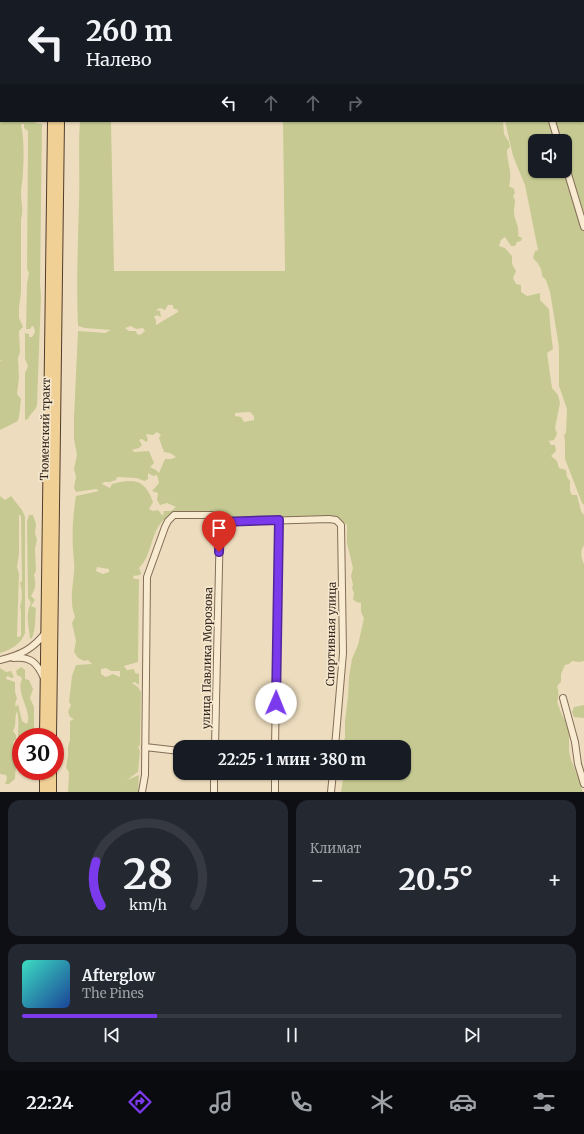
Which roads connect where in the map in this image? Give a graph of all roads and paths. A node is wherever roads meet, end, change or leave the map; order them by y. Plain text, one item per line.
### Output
1 (52, 122) edge
2 (60, 122) edge
3 (552, 122) edge
4 (556, 134) edge
5 (569, 178) edge
6 (584, 227) edge
7 (279, 520) junction
8 (220, 522) junction
9 (46, 632) junction
10 (3, 660) edge
11 (45, 679) junction
12 (563, 698) dead end
13 (44, 728) edge
14 (52, 728) edge
15 (215, 740) edge
16 (275, 740) edge
17 (336, 740) edge
18 (145, 747) junction
19 (173, 750) edge
20 (44, 780) edge
21 (52, 780) edge
22 (214, 780) edge
23 (275, 780) edge
24 (332, 780) edge
25 (584, 784) edge
26 (44, 792) edge
27 (52, 792) edge
28 (142, 792) edge
29 (214, 792) edge
30 (275, 792) edge
31 (331, 792) edge

1 - 9 main road, Тюменский тракт
2 - 14 main road, Тюменский тракт
3 - 4 street
5 - 6 street
7 - 8 street
7 - 16 street
7 - 17 street, Спортивная улица
8 - 15 street, улица Павлика Морозова
8 - 18 street
9 - 10 street
9 - 11 main road, Тюменский тракт
10 - 11 street
11 - 13 main road, Тюменский тракт
12 - 25 street
18 - 19 street
18 - 28 street
20 - 26 main road
21 - 27 main road
22 - 29 street
23 - 30 street
24 - 31 street

